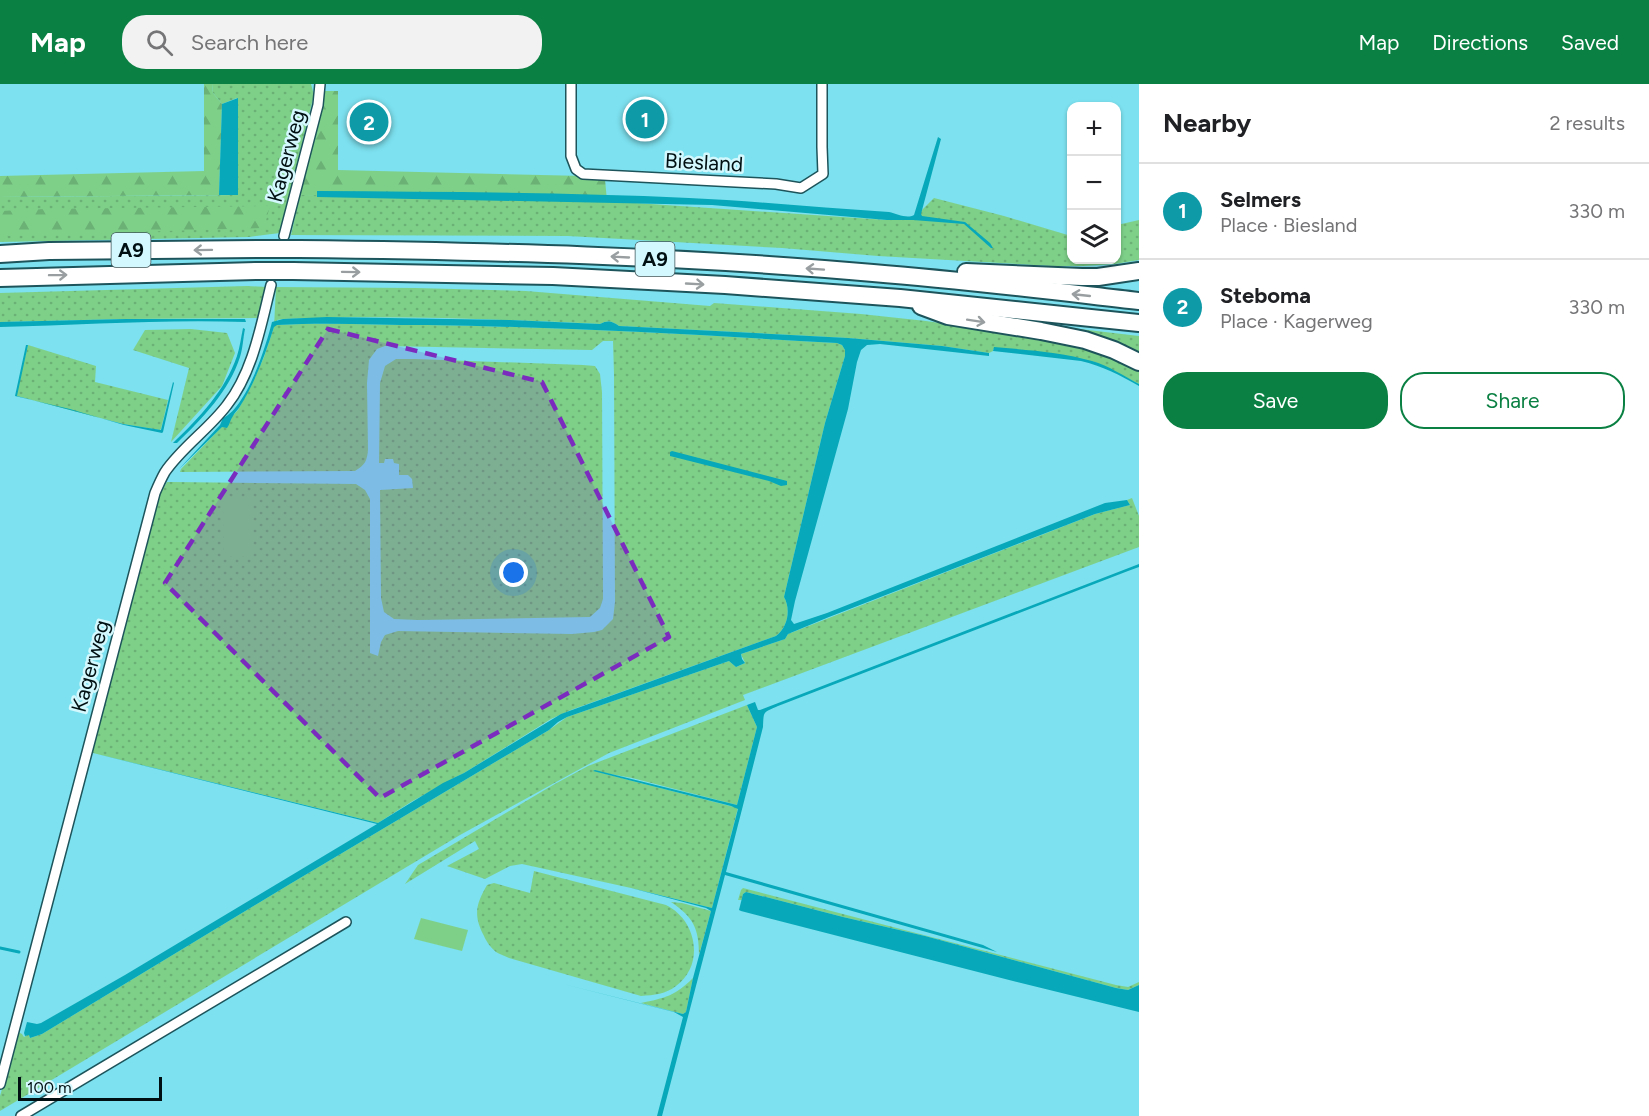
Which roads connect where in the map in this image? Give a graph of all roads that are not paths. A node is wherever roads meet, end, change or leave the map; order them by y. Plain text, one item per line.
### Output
1 (320, 84) edge
2 (571, 84) edge
3 (822, 84) edge
4 (284, 236) dead end
5 (0, 254) edge
6 (1139, 271) edge
7 (873, 273) junction
8 (0, 278) edge
9 (271, 285) dead end
10 (900, 298) junction
11 (1139, 301) edge
12 (1139, 323) edge
13 (1139, 362) edge
14 (346, 922) dead end
15 (0, 1084) edge
16 (21, 1116) edge

1 - 4 street, Kagerweg
2 - 3 street, Biesland
7 -> 5 highway, A9, bridge
6 - 7 highway, A9
11 -> 7 highway, A9
8 -> 10 highway, A9, bridge
9 - 15 street, Kagerweg
10 - 12 highway, A9
10 -> 13 highway, A9
14 - 16 street

